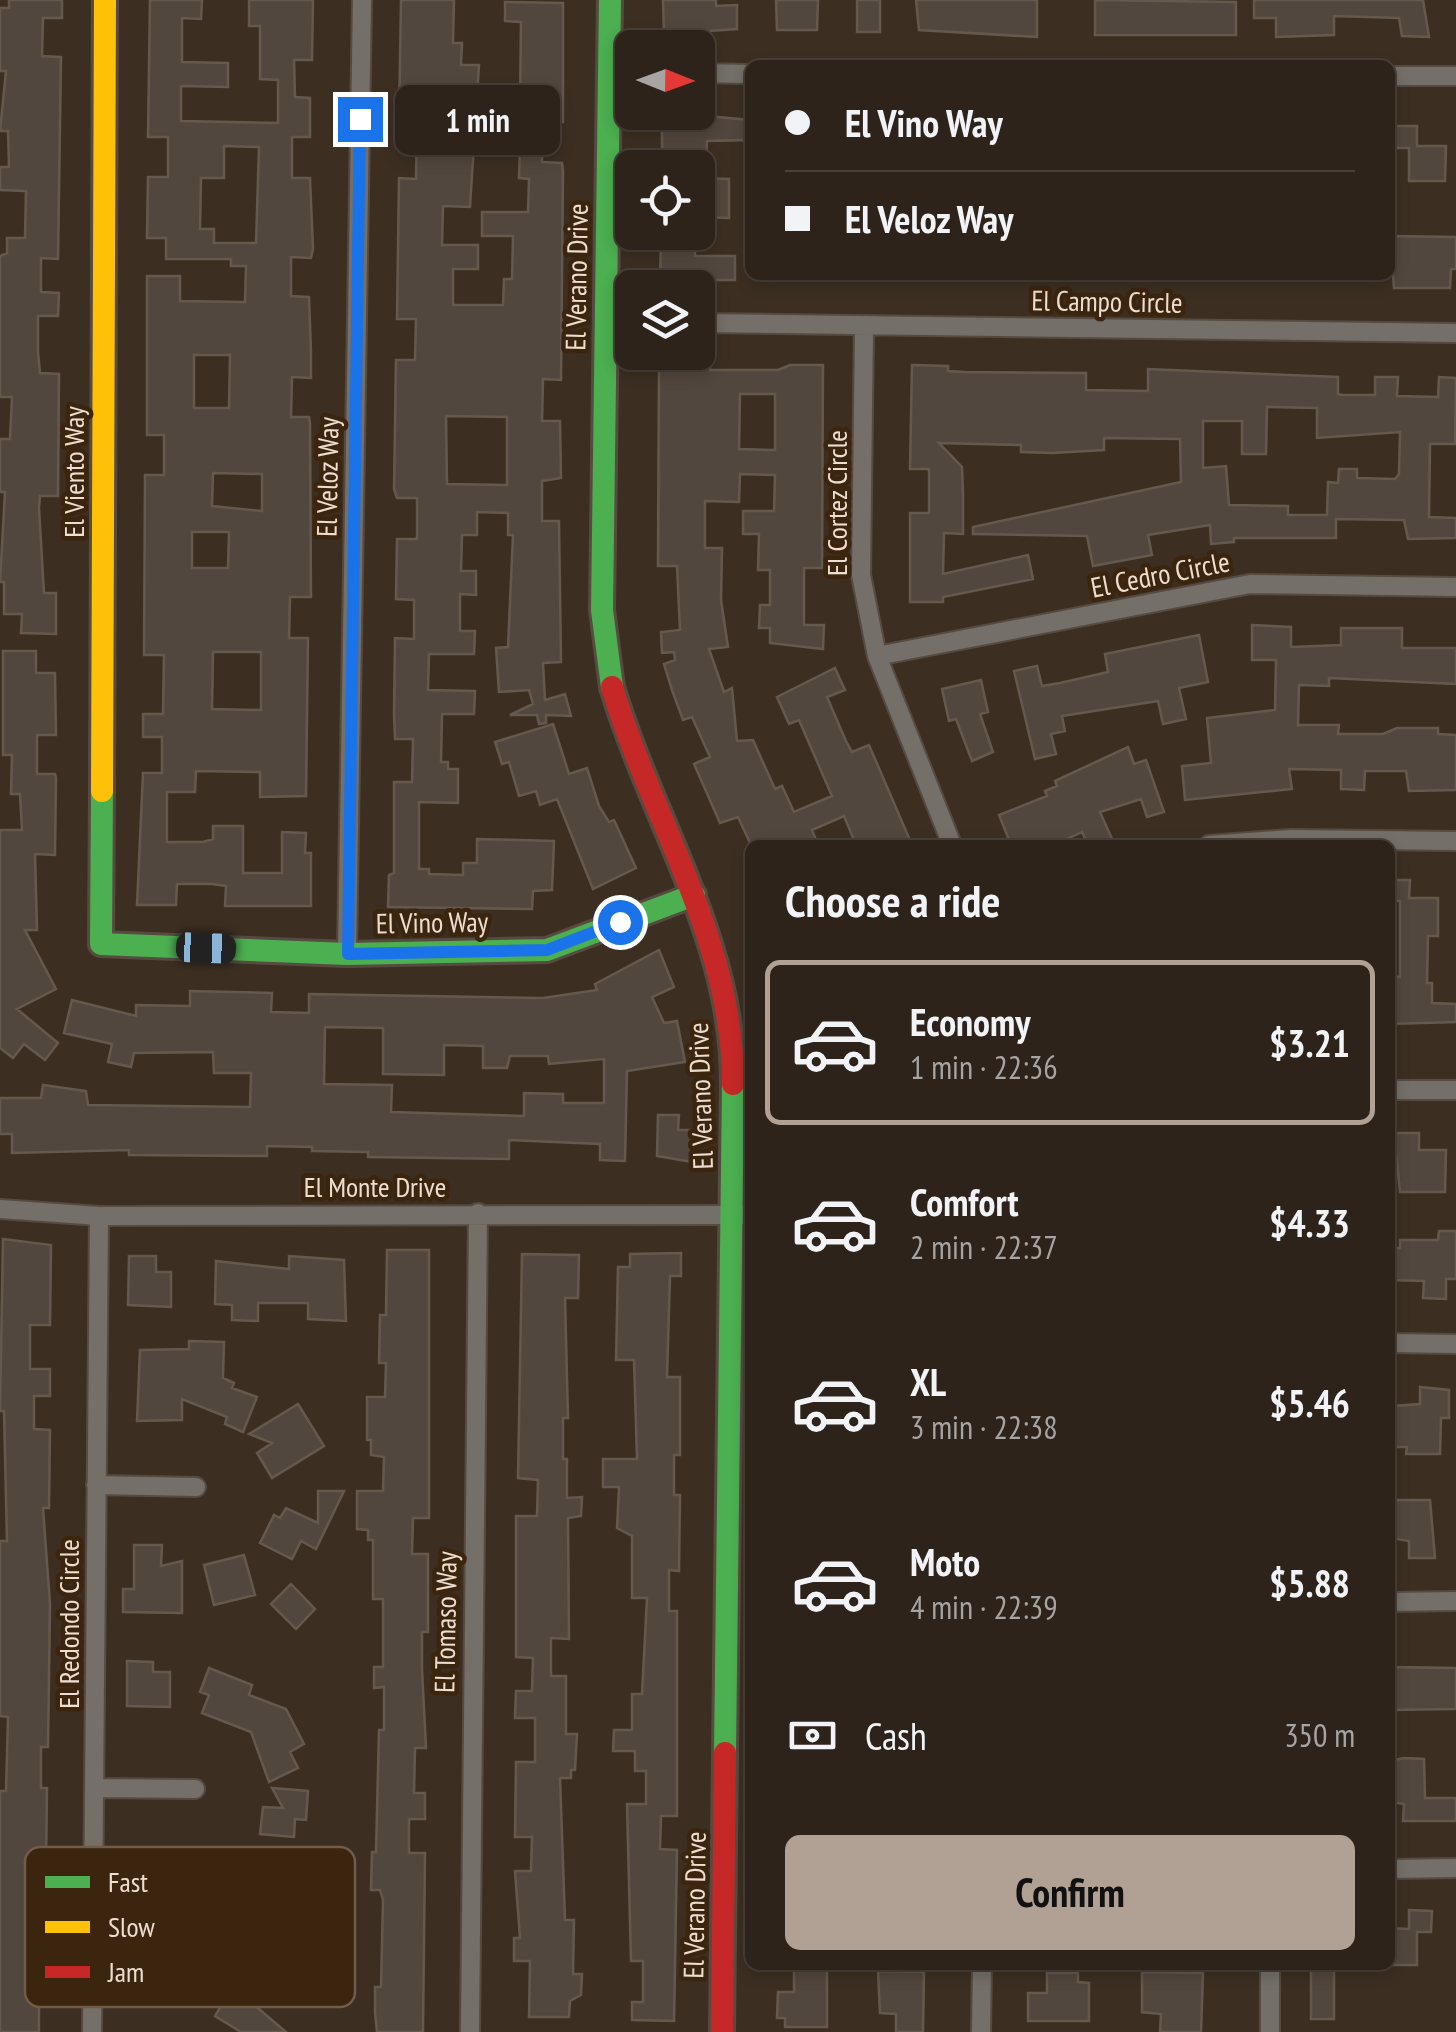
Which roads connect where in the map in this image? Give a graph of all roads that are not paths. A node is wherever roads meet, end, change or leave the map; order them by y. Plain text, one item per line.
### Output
1 (105, 0) edge
2 (362, 0) edge
3 (610, 0) edge
4 (615, 33) edge
5 (715, 74) edge
6 (745, 74) edge
7 (1395, 76) edge
8 (1456, 76) edge
9 (617, 130) edge
10 (604, 322) junction
11 (615, 322) edge
12 (715, 323) edge
13 (864, 326) junction
14 (1456, 333) edge
15 (1456, 587) edge
16 (878, 656) junction
17 (950, 840) edge
18 (1277, 840) edge
19 (1374, 840) edge
20 (1395, 840) edge
21 (1456, 841) edge
22 (694, 894) junction
23 (100, 944) joint
24 (348, 954) junction
25 (1395, 1090) edge
26 (1456, 1090) edge
27 (0, 1209) edge
28 (478, 1214) junction
29 (741, 1215) edge
30 (99, 1216) junction
31 (1395, 1343) edge
32 (1456, 1344) edge
33 (96, 1485) junction
34 (196, 1486) dead end
35 (1456, 1601) edge
36 (1395, 1602) edge
37 (95, 1788) junction
38 (196, 1788) dead end
39 (94, 1847) edge
40 (1456, 1868) edge
41 (1395, 1869) edge
42 (982, 1970) edge
43 (1270, 1970) edge
44 (92, 2007) edge
45 (92, 2032) edge
46 (470, 2032) edge
47 (722, 2032) edge
48 (981, 2032) edge
49 (1270, 2032) edge

1 - 23 street, El Viento Way
2 - 24 street, El Veloz Way
3 - 4 street, El Verano Drive
5 - 6 street
7 - 8 street
9 - 10 street, El Verano Drive
10 - 11 street
10 - 22 street, El Verano Drive
12 - 13 street, El Campo Circle
13 - 14 street, El Campo Circle
13 - 16 street, El Cortez Circle
15 - 16 street, El Cedro Circle
16 - 17 street, El Cortez Circle
18 - 19 street
20 - 21 street
22 - 24 street, El Vino Way
22 - 29 street, El Verano Drive
23 - 24 street, El Vino Way
25 - 26 street
27 - 30 street, El Monte Drive
28 - 29 street, El Monte Drive
28 - 30 street, El Monte Drive
28 - 46 street, El Tomaso Way
29 - 47 street, El Verano Drive
30 - 33 street, El Redondo Circle
31 - 32 street
33 - 34 street
33 - 37 street, El Redondo Circle
35 - 36 street
37 - 38 street
37 - 39 street, El Redondo Circle
40 - 41 street
42 - 48 street
43 - 49 street
44 - 45 street, El Redondo Circle

